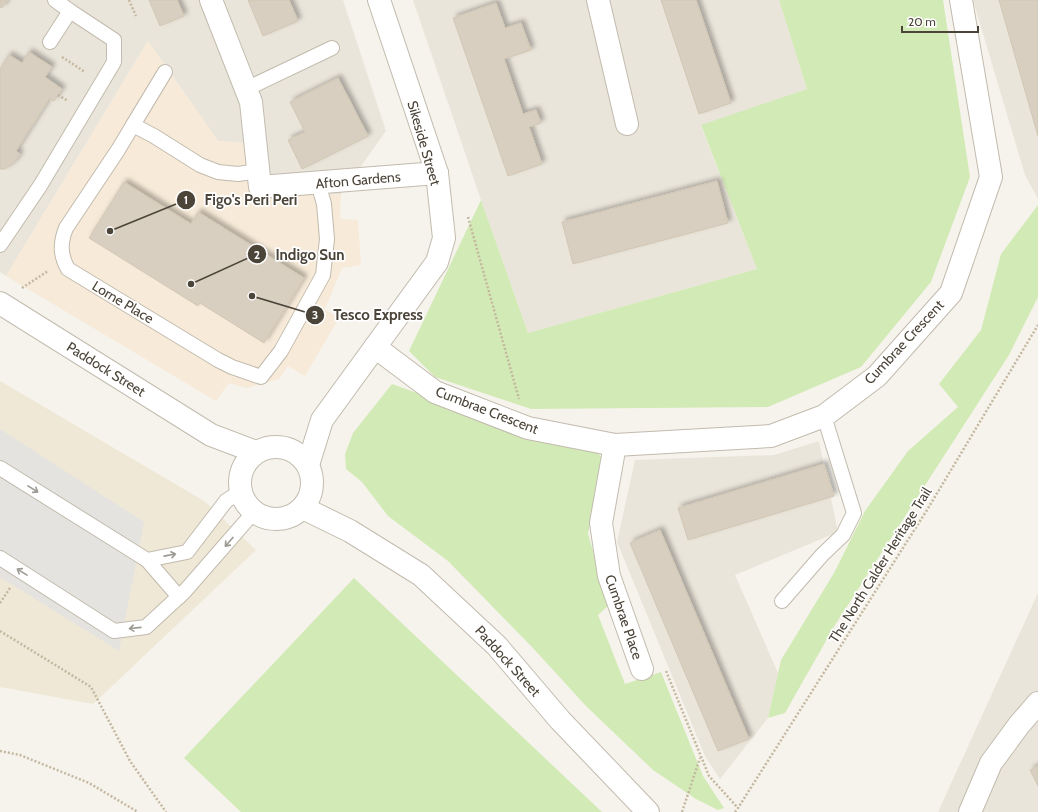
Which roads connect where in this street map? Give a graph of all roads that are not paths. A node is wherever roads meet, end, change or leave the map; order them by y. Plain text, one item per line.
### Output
1 (55, 0) edge
2 (211, 0) edge
3 (378, 0) edge
4 (598, 0) edge
5 (960, 0) edge
6 (70, 11) junction
7 (50, 42) road end
8 (332, 48) dead end
9 (165, 72) dead end
10 (246, 89) junction
11 (627, 124) dead end
12 (133, 125) junction
13 (258, 171) junction
14 (436, 173) junction
15 (318, 183) junction
16 (0, 245) edge
17 (5, 306) edge
18 (375, 347) junction
19 (824, 416) junction
20 (322, 420) junction
21 (211, 435) junction
22 (615, 445) junction
23 (280, 446) junction
24 (256, 452) junction
25 (308, 465) junction
26 (0, 468) edge
27 (240, 483) junction
28 (308, 499) junction
29 (254, 512) junction
30 (0, 558) edge
31 (147, 560) junction
32 (179, 596) junction
33 (782, 601) dead end
34 (642, 669) road end
35 (1038, 703) edge
36 (648, 812) edge
37 (970, 812) edge

1 - 6 lane
2 - 10 street, Afton Gardens
3 - 14 street, Sikeside Street
4 - 11 street
5 - 19 street, Cumbrae Crescent
6 - 7 lane
6 - 16 lane
8 - 10 lane
9 - 12 lane
10 - 13 street, Afton Gardens
12 - 13 lane
12 - 15 lane, Lorne Place
13 - 15 street, Afton Gardens
14 - 15 street, Afton Gardens
14 - 18 street, Sikeside Street
17 - 21 street, Paddock Street
18 - 20 street, Sikeside Street
18 - 22 street, Cumbrae Crescent
19 - 22 street, Cumbrae Crescent
19 - 33 lane
20 - 23 street, Sikeside Street
20 - 25 street, Sikeside Street
21 - 24 street, Paddock Street
21 - 27 street, Paddock Street
22 - 34 street, Cumbrae Place
23 - 24 street
23 - 25 street
24 - 27 street
25 - 28 street
26 -> 31 lane
27 - 29 street
31 -> 27 lane
28 - 29 street
28 - 36 street, Paddock Street
29 -> 32 lane
32 -> 30 lane
31 - 32 lane
35 - 37 street

